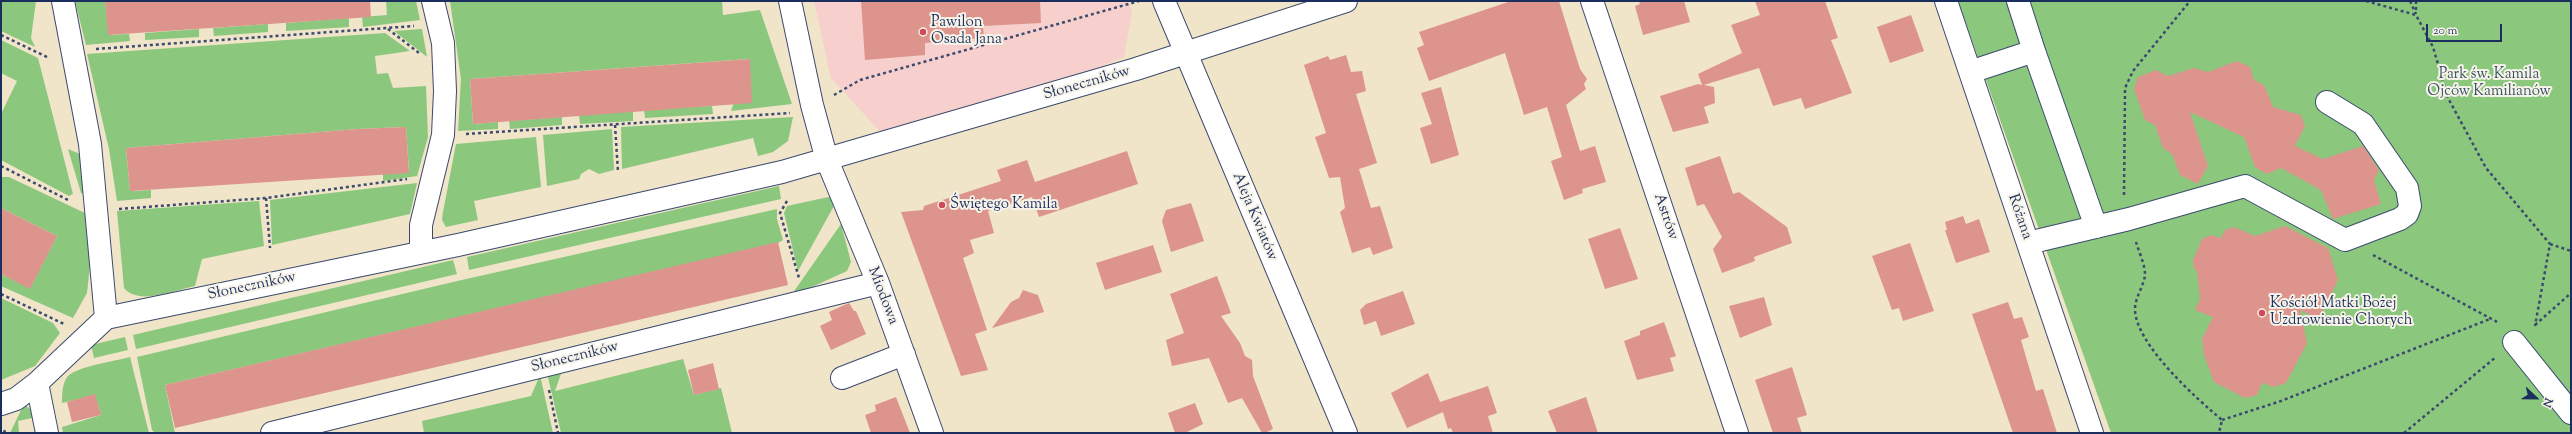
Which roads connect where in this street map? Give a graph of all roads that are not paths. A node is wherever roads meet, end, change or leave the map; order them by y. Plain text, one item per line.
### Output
1 (63, 1) edge
2 (433, 1) edge
3 (790, 1) edge
4 (1164, 1) edge
5 (1346, 1) edge
6 (1592, 1) edge
7 (1946, 1) edge
8 (2018, 1) edge
9 (2034, 51) junction
10 (1185, 54) junction
11 (1970, 72) junction
12 (2327, 102) dead end
13 (827, 160) junction
14 (2096, 227) junction
15 (2028, 243) junction
16 (421, 252) junction
17 (878, 283) junction
18 (106, 318) junction
19 (2514, 342) road end
20 (904, 354) junction
21 (842, 378) dead end
22 (37, 383) junction
23 (1, 404) edge
24 (2571, 413) edge
25 (46, 433) edge
26 (272, 433) edge
27 (932, 433) edge
28 (1346, 433) edge
29 (1737, 433) edge
30 (2092, 433) edge

1 - 18 street
2 - 16 street
3 - 13 street
4 - 10 street, Aleja Kwiatów
5 - 10 street, Słoneczników
6 - 29 street, Astrów
7 - 11 street, Różana
8 - 9 street
9 - 11 street
9 - 14 street
10 - 13 street, Słoneczników
10 - 28 street, Aleja Kwiatów
11 - 15 street, Różana
12 - 14 street
13 - 16 street, Słoneczników
13 - 17 street, Miodowa
14 - 15 street
15 - 30 street, Różana
16 - 18 street, Słoneczników
17 - 20 street, Miodowa
17 - 26 street, Słoneczników
18 - 22 street
19 - 24 street
20 - 21 street
20 - 27 street, Miodowa
22 - 23 street
22 - 25 street

